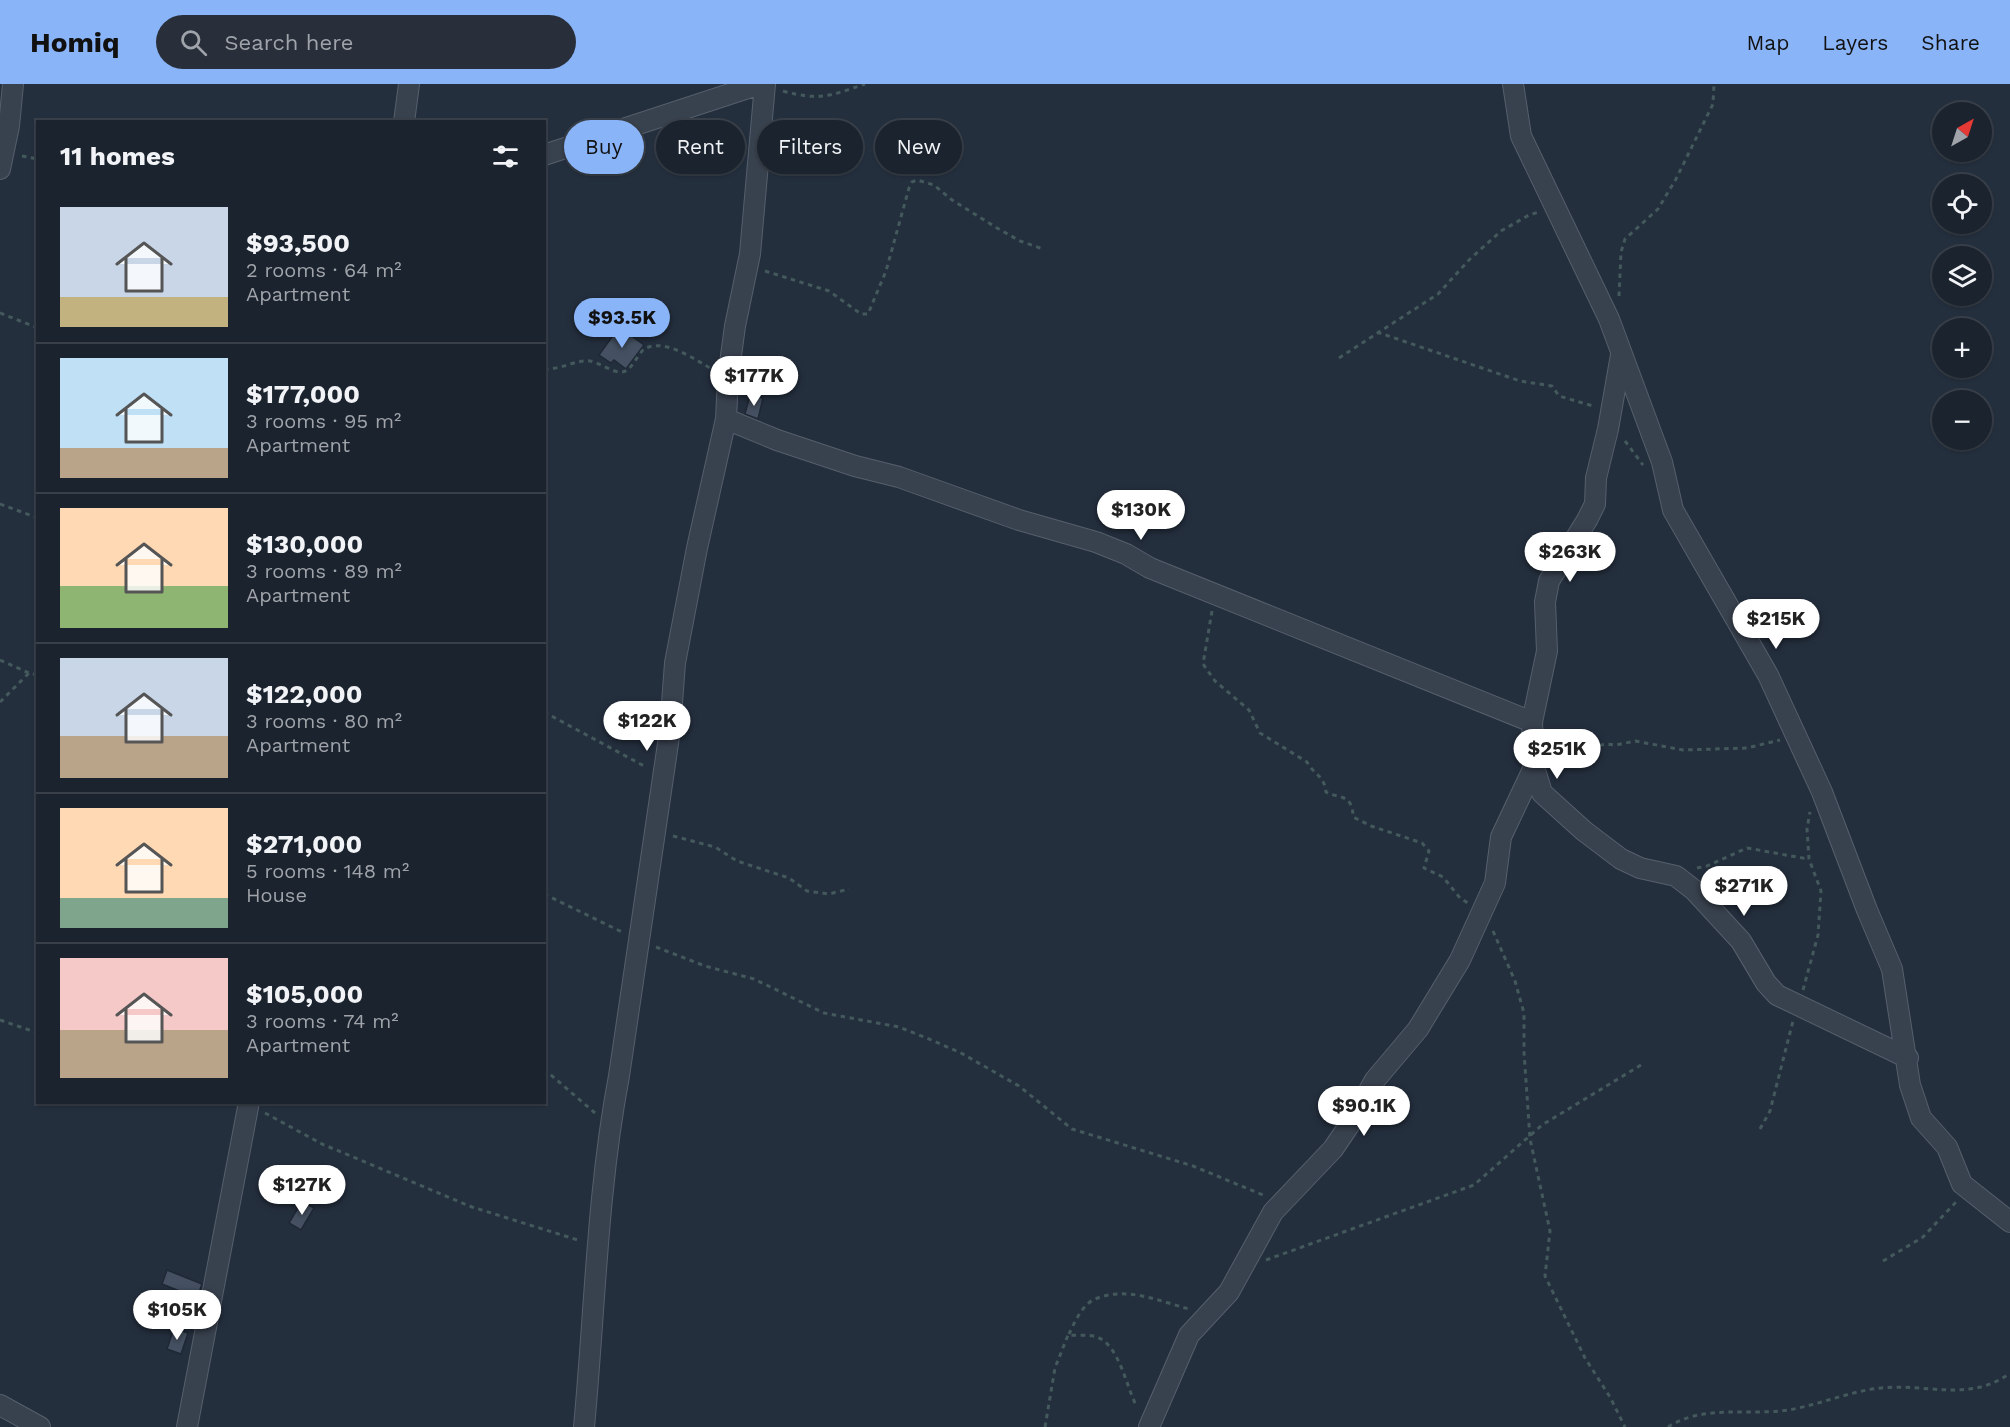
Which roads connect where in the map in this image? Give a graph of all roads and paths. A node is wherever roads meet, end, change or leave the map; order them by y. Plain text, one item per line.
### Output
1 (13, 84) edge
2 (409, 84) edge
3 (865, 84) edge
4 (1513, 84) edge
5 (1714, 84) edge
6 (765, 85) edge
7 (404, 120) edge
8 (546, 153) edge
9 (0, 169) edge
10 (1555, 207) junction
11 (1043, 249) dead end
12 (747, 264) junction
13 (1619, 300) dead end
14 (0, 313) edge
15 (36, 327) edge
16 (1377, 332) junction
17 (1621, 353) junction
18 (1340, 358) dead end
19 (546, 369) edge
20 (728, 378) junction
21 (1610, 418) junction
22 (726, 419) junction
23 (1645, 467) dead end
24 (0, 504) edge
25 (36, 517) edge
26 (1216, 594) junction
27 (0, 660) edge
28 (29, 673) junction
29 (36, 675) edge
30 (0, 702) edge
31 (546, 713) edge
32 (1532, 722) junction
33 (1794, 731) junction
34 (1534, 766) junction
35 (663, 773) junction
36 (1822, 792) junction
37 (1557, 807) junction
38 (1513, 809) junction
39 (654, 835) junction
40 (1809, 859) junction
41 (1676, 876) junction
42 (849, 889) dead end
43 (546, 895) edge
44 (1482, 911) junction
45 (639, 939) junction
46 (1798, 1006) junction
47 (0, 1020) edge
48 (36, 1032) edge
49 (1908, 1058) junction
50 (1641, 1065) dead end
51 (546, 1071) edge
52 (249, 1104) edge
53 (251, 1104) edge
54 (1760, 1129) dead end
55 (609, 1130) junction
56 (1967, 1188) junction
57 (1281, 1203) junction
58 (2010, 1222) edge
59 (597, 1245) junction
60 (1883, 1261) dead end
61 (1242, 1269) junction
62 (1203, 1319) junction
63 (1068, 1335) junction
64 (2010, 1373) edge
65 (0, 1405) edge
66 (1151, 1425) edge
67 (40, 1427) edge
68 (187, 1427) edge
69 (584, 1427) edge
70 (1046, 1427) edge
71 (1625, 1427) edge
72 (1668, 1427) edge

1 - 9 street
2 - 7 street
3 - 6 path
4 - 10 street
5 - 13 path
6 - 8 street
6 - 12 street
10 - 16 path
10 - 17 street
11 - 12 path
12 - 20 street
14 - 15 path
16 - 18 path
16 - 21 path
17 - 21 street
17 - 33 street
19 - 20 path
20 - 22 street
21 - 23 path
21 - 32 street
22 - 26 street
22 - 35 street
24 - 25 path
26 - 32 street
26 - 44 path
27 - 28 path
28 - 29 path
28 - 30 path
31 - 35 path
32 - 34 street
33 - 34 path
33 - 36 street
34 - 37 street
34 - 38 street
35 - 39 street
36 - 40 path
36 - 49 street
37 - 38 street
37 - 41 street
38 - 44 street
39 - 42 path
39 - 45 street
40 - 41 path
40 - 46 path
41 - 46 street
43 - 45 path
44 - 57 street
44 - 71 path
45 - 55 street
45 - 57 path
46 - 49 street
46 - 54 path
47 - 48 path
49 - 56 street
50 - 61 path
51 - 55 path
52 - 68 street
53 - 59 path
55 - 59 street
56 - 58 street
56 - 60 path
57 - 61 street
59 - 69 street
61 - 62 street
62 - 63 path
62 - 66 street
63 - 66 path
63 - 70 path
64 - 72 path
65 - 67 street

